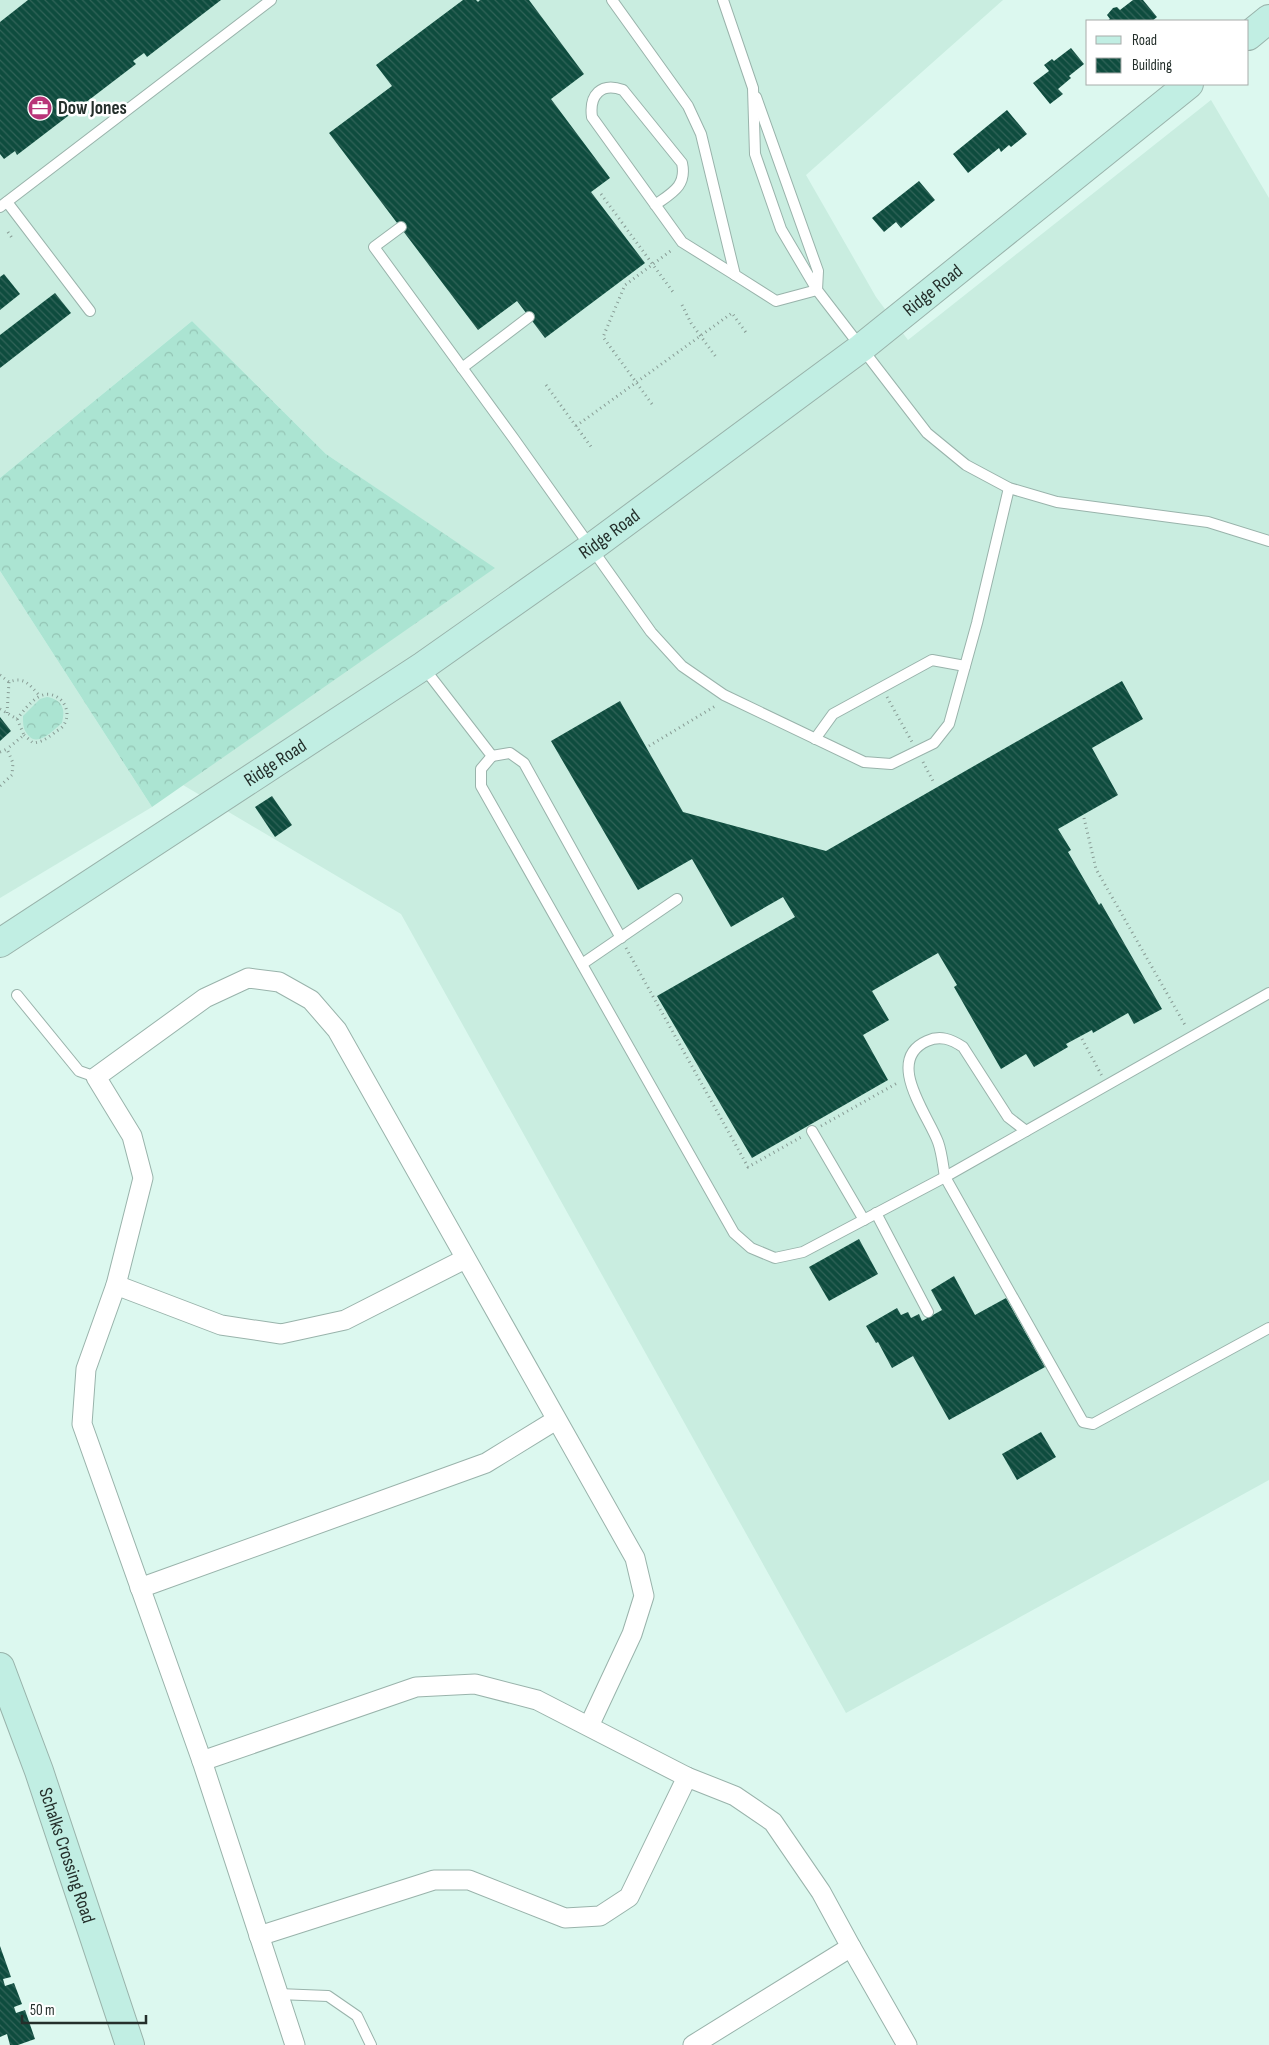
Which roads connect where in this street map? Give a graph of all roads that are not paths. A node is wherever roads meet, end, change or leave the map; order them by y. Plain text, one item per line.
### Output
1 (271, 0) edge
2 (612, 0) edge
3 (723, 0) edge
4 (1269, 19) edge
5 (1249, 35) edge
6 (1188, 85) edge
7 (753, 88) junction
8 (3, 204) edge
9 (655, 205) junction
10 (401, 227) dead end
11 (735, 275) junction
12 (817, 290) junction
13 (90, 311) dead end
14 (529, 317) dead end
15 (862, 348) junction
16 (462, 368) junction
17 (1009, 488) junction
18 (1269, 540) edge
19 (592, 548) junction
20 (423, 666) junction
21 (964, 666) junction
22 (815, 739) junction
23 (492, 756) junction
24 (677, 899) dead end
25 (621, 938) junction
26 (0, 943) edge
27 (582, 964) junction
28 (17, 995) dead end
29 (1269, 995) edge
30 (96, 1076) junction
31 (812, 1131) road end
32 (1026, 1131) junction
33 (945, 1177) junction
34 (876, 1213) junction
35 (864, 1220) junction
36 (465, 1259) junction
37 (116, 1285) junction
38 (928, 1312) dead end
39 (1269, 1328) edge
40 (556, 1420) junction
41 (140, 1588) junction
42 (0, 1667) edge
43 (589, 1726) junction
44 (202, 1760) junction
45 (687, 1777) junction
46 (259, 1936) junction
47 (851, 1947) junction
48 (278, 1994) junction
49 (130, 2045) edge
50 (295, 2045) edge
51 (371, 2045) edge
52 (693, 2045) edge
53 (906, 2045) edge

1 - 8 lane
2 - 11 lane
3 - 7 lane
4 - 5 street
6 - 15 street, Ridge Road
7 - 12 lane
7 - 12 lane
8 - 13 lane
9 - 9 lane
9 - 11 lane
10 - 16 lane
11 - 12 lane
12 - 15 lane
14 - 16 lane
15 - 17 lane
15 - 19 street, Ridge Road
16 - 19 lane
17 - 18 lane
17 - 21 lane
19 - 20 street, Ridge Road
19 - 22 lane
20 - 23 lane
20 - 26 street, Ridge Road
21 - 22 lane
21 - 22 lane
23 - 25 lane
23 - 27 lane
24 - 25 lane
25 - 27 lane
27 - 35 lane
28 - 30 lane
29 - 32 lane
30 - 36 street
30 - 37 street
31 - 35 lane
32 - 33 lane
32 - 33 lane
33 - 34 lane
33 - 39 lane
34 - 35 lane
34 - 38 lane
36 - 37 street
36 - 40 street
37 - 41 street
40 - 41 street
40 - 43 street
41 - 44 street
42 - 49 street, Schalks Crossing Road
43 - 44 street
43 - 45 street
44 - 46 street
45 - 46 street
45 - 47 street
46 - 48 street
47 - 52 street
47 - 53 street
48 - 50 street
48 - 51 lane

